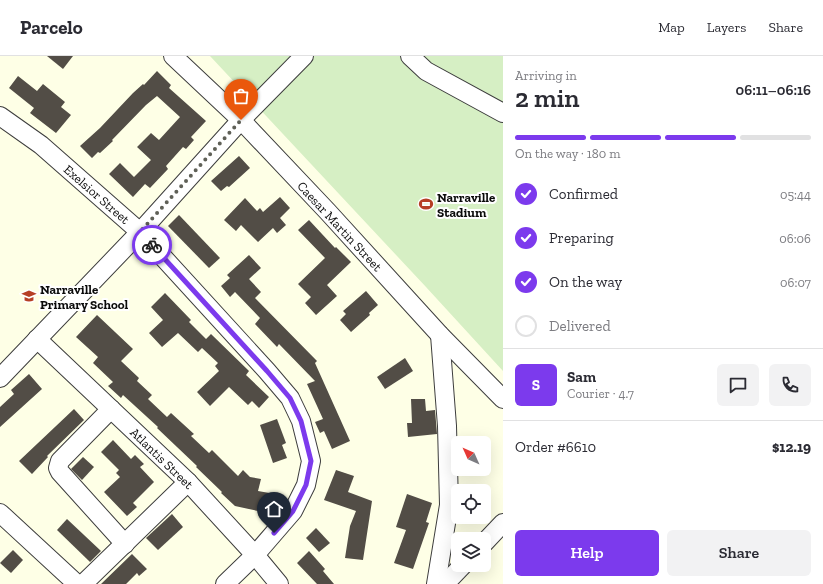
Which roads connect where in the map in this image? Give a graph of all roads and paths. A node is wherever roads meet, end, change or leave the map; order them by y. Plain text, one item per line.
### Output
1 (173, 56) edge
2 (304, 56) edge
3 (410, 56) edge
4 (503, 113) edge
5 (0, 116) edge
6 (241, 120) junction
7 (140, 232) junction
8 (440, 335) junction
9 (37, 339) junction
10 (0, 378) edge
11 (503, 399) edge
12 (111, 409) junction
13 (188, 482) junction
14 (0, 513) edge
15 (503, 523) edge
16 (491, 536) edge
17 (125, 544) junction
18 (255, 555) junction
19 (456, 572) edge
20 (77, 584) edge
21 (84, 584) edge
22 (225, 584) edge
23 (279, 584) edge
24 (436, 584) edge
25 (445, 584) edge

1 - 6 street, Caesar Martin Street
2 - 6 street
3 - 4 street
5 - 7 street, Exelsior Street
6 - 7 street
6 - 8 street, Caesar Martin Street
7 - 9 street
7 - 18 street, Exelsior Street
8 - 11 street, Caesar Martin Street
8 - 24 street
9 - 10 street
9 - 12 street, Atlantis Street
12 - 13 street, Atlantis Street
12 - 17 street
13 - 17 street
13 - 18 street, Atlantis Street
14 - 20 street
15 - 16 street
17 - 21 street
18 - 22 street, Exelsior Street
18 - 23 street, Atlantis Street
19 - 25 street

